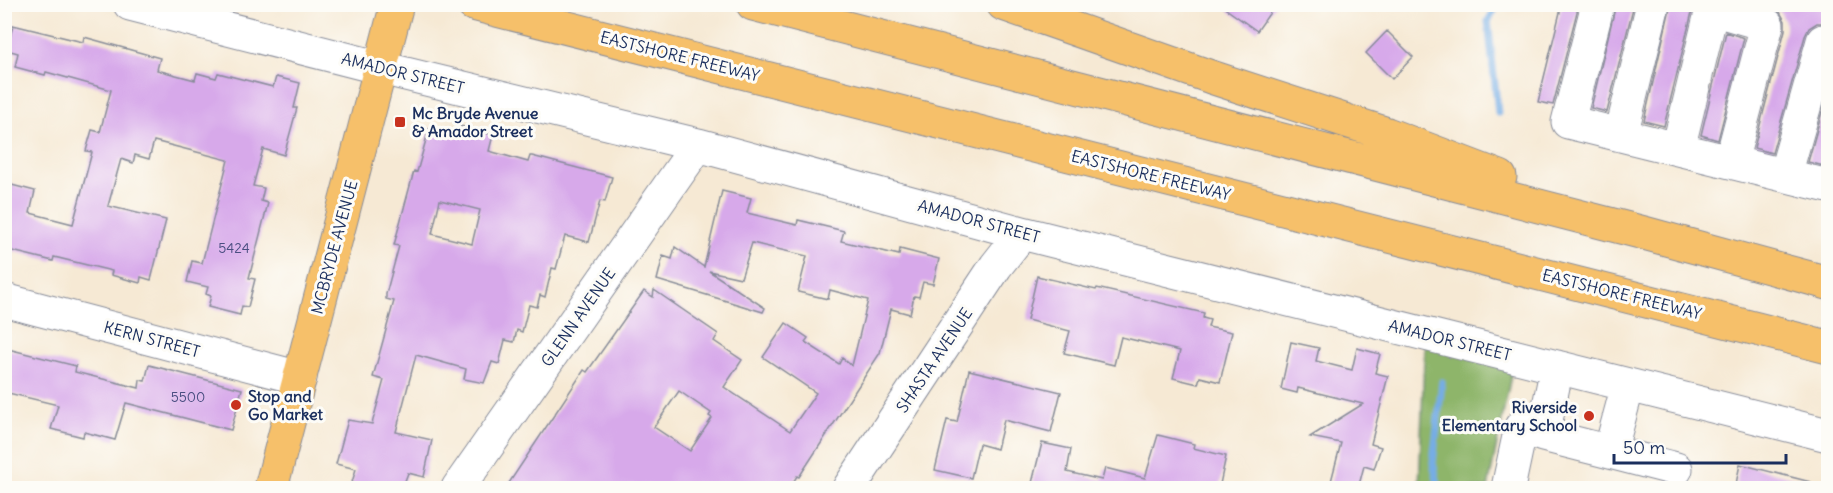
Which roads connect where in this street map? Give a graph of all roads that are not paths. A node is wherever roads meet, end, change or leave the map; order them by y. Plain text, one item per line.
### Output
1 (130, 4) edge
2 (397, 4) edge
3 (473, 4) edge
4 (753, 4) edge
5 (1003, 4) edge
6 (1598, 4) edge
7 (1653, 4) edge
8 (1828, 42) edge
9 (384, 58) junction
10 (1621, 135) junction
11 (698, 145) junction
12 (1678, 149) junction
13 (1731, 162) junction
14 (1785, 175) junction
15 (1828, 186) edge
16 (1644, 232) junction
17 (1022, 233) junction
18 (1828, 283) edge
19 (4, 300) edge
20 (1828, 347) edge
21 (1557, 367) junction
22 (300, 378) junction
23 (1628, 385) junction
24 (1543, 435) junction
25 (1828, 435) edge
26 (1610, 452) junction
27 (1676, 470) dead end
28 (271, 489) edge
29 (458, 489) edge
30 (849, 489) edge
31 (1508, 489) edge

1 - 9 street, AMADOR STREET
2 - 9 main road, MCBRYDE AVENUE
3 - 20 main road, EASTSHORE FREEWAY
4 - 16 main road
5 - 16 main road
6 - 10 street
7 - 10 street
8 - 14 street
9 - 11 street, AMADOR STREET
9 - 22 main road, MCBRYDE AVENUE
10 - 12 street
11 - 17 street, AMADOR STREET
11 - 29 street, GLENN AVENUE
12 - 13 street
12 - 13 street
13 - 14 street
14 - 15 street
16 - 18 main road
17 - 21 street, AMADOR STREET
17 - 30 street, SHASTA AVENUE
19 - 22 street, KERN STREET
21 - 23 street, AMADOR STREET
21 - 24 street
22 - 28 main road, MCBRYDE AVENUE
23 - 25 street, AMADOR STREET
23 - 26 street
24 - 26 street
24 - 31 street
26 - 27 street

